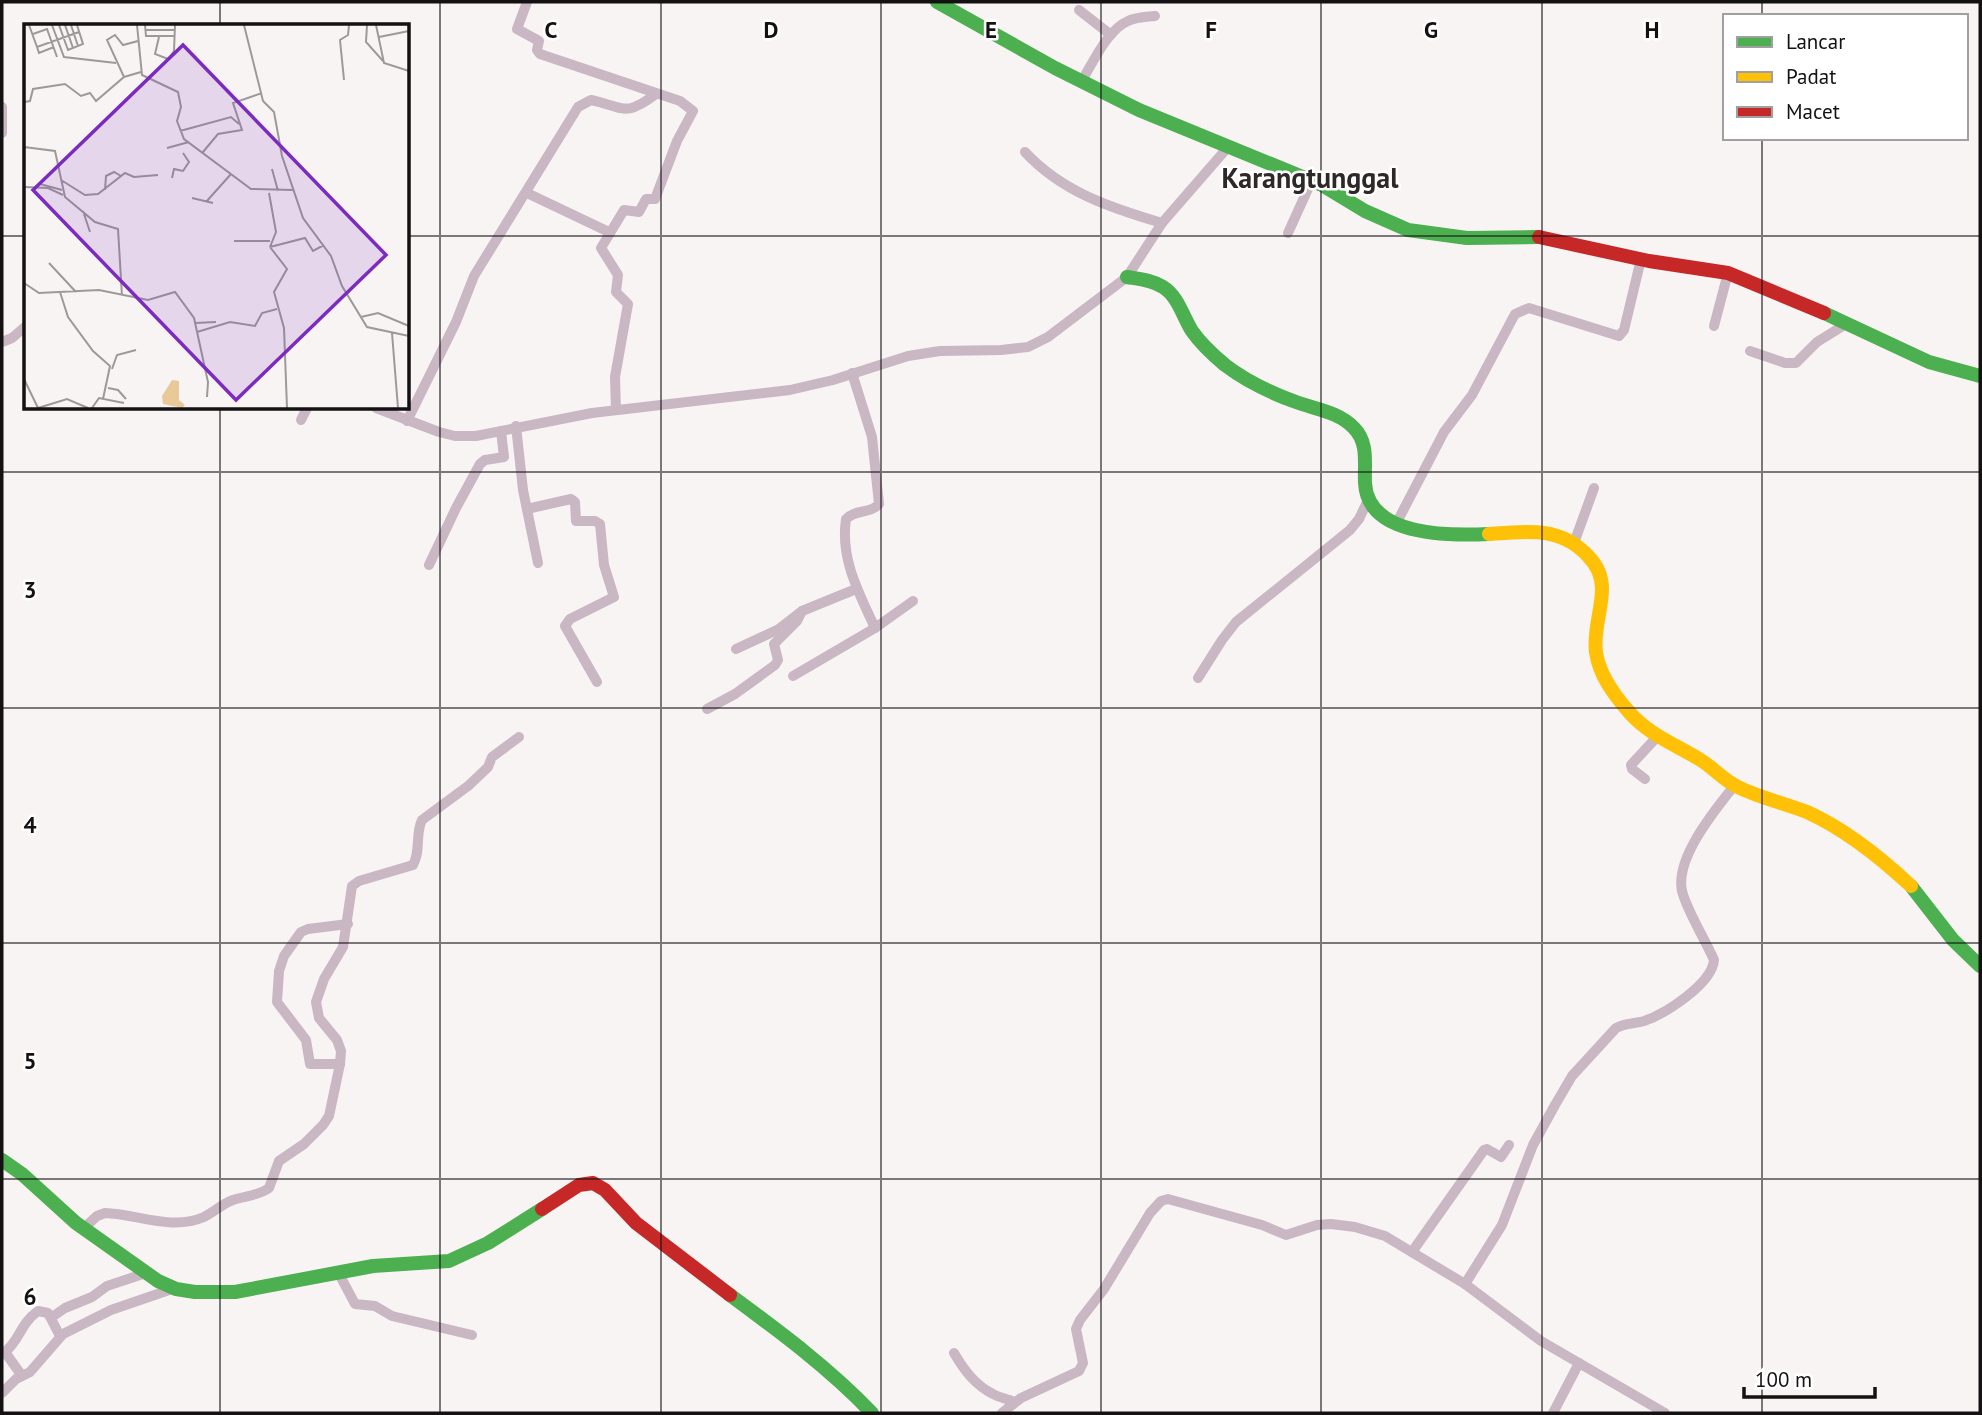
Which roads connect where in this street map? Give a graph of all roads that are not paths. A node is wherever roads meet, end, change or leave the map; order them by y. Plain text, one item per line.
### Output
1 (527, 2) edge
2 (937, 2) edge
3 (1079, 10) dead end
4 (1155, 16) dead end
5 (1111, 35) junction
6 (1081, 82) junction
7 (656, 94) junction
8 (2, 107) edge
9 (2, 133) edge
10 (1228, 147) junction
11 (1025, 152) dead end
12 (1312, 180) junction
13 (527, 193) junction
14 (1163, 223) junction
15 (609, 232) junction
16 (1288, 233) dead end
17 (1642, 259) junction
18 (1728, 273) junction
19 (1127, 277) junction
20 (1846, 324) junction
21 (1714, 326) dead end
22 (24, 328) edge
23 (2, 342) edge
24 (1749, 351) dead end
25 (852, 373) junction
26 (1980, 376) edge
27 (306, 410) edge
28 (381, 410) edge
29 (616, 410) junction
30 (301, 420) dead end
31 (407, 421) junction
32 (516, 426) junction
33 (502, 432) junction
34 (1594, 488) dead end
35 (1368, 499) junction
36 (527, 509) junction
37 (1396, 524) junction
38 (1574, 543) junction
39 (538, 563) dead end
40 (429, 565) dead end
41 (856, 589) junction
42 (913, 601) dead end
43 (802, 611) junction
44 (875, 628) junction
45 (736, 649) dead end
46 (793, 676) dead end
47 (1198, 678) dead end
48 (597, 682) dead end
49 (707, 709) dead end
50 (519, 737) dead end
51 (1656, 738) junction
52 (1644, 779) dead end
53 (1734, 786) junction
54 (348, 924) junction
55 (1980, 966) edge
56 (340, 1064) junction
57 (1509, 1145) dead end
58 (2, 1160) edge
59 (83, 1229) junction
60 (1412, 1252) junction
61 (338, 1272) junction
62 (146, 1273) junction
63 (1465, 1284) junction
64 (172, 1289) junction
65 (52, 1317) junction
66 (472, 1335) dead end
67 (60, 1336) junction
68 (3, 1352) edge
69 (954, 1353) dead end
70 (1579, 1363) junction
71 (22, 1376) junction
72 (2, 1393) edge
73 (1015, 1402) junction
74 (872, 1413) edge
75 (1002, 1413) edge
76 (1553, 1413) edge
77 (1665, 1413) edge

1 - 7 street
2 - 6 street
3 - 5 street
4 - 5 street
5 - 6 street
6 - 10 street
7 - 13 street
7 - 15 street
8 - 9 street
10 - 12 street
10 - 14 street
11 - 14 street
12 - 16 street
12 - 17 street
13 - 15 street
13 - 31 street
14 - 19 street
15 - 29 street
17 - 18 street
17 - 37 street
18 - 20 street
18 - 21 street
19 - 25 street
19 - 35 street
20 - 24 street
20 - 26 street
22 - 23 street
25 - 29 street
25 - 41 street
27 - 30 street
28 - 31 street
29 - 32 street
31 - 33 street
32 - 33 street
32 - 36 street
33 - 40 street
34 - 38 street
35 - 37 street
35 - 47 street
36 - 39 street
36 - 48 street
37 - 38 street
38 - 51 street
41 - 43 street
41 - 44 street
42 - 44 street
43 - 45 street
43 - 49 street
44 - 46 street
50 - 54 street
51 - 52 street
51 - 53 street
53 - 55 street
53 - 63 street
54 - 56 street
54 - 56 street
56 - 59 street
57 - 60 street
58 - 59 street
59 - 62 street
60 - 63 street
60 - 73 street
61 - 64 street
61 - 66 street
61 - 74 street
62 - 64 street
62 - 65 street
63 - 70 street
64 - 67 street
65 - 67 street
65 - 68 street
67 - 71 street
68 - 71 street
69 - 73 street
70 - 76 street
70 - 77 street
71 - 72 street
73 - 75 street

